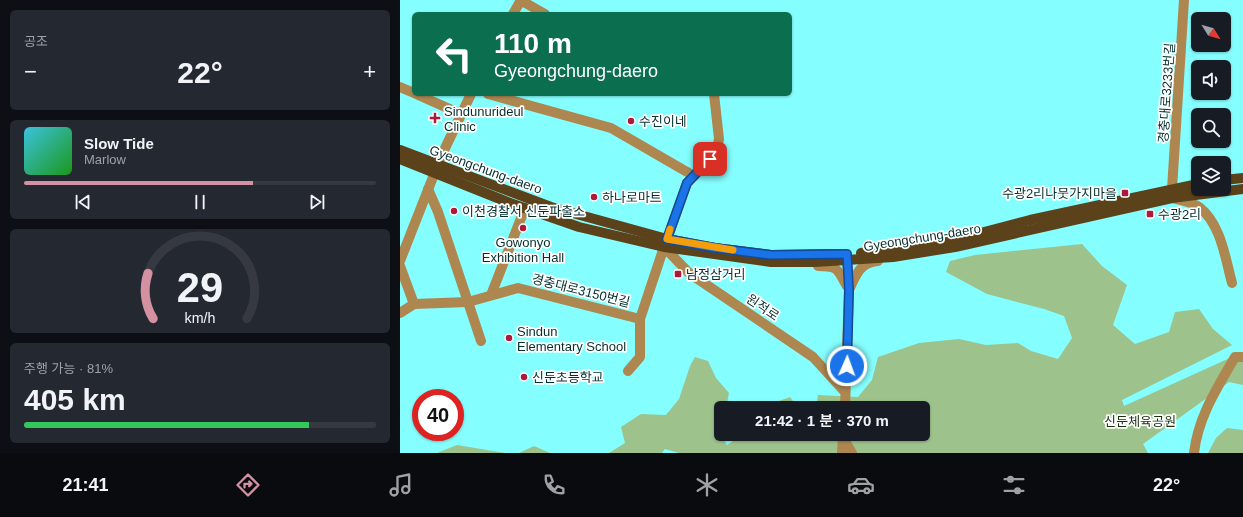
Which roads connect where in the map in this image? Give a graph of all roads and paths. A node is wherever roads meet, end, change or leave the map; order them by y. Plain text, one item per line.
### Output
1 (520, 0) edge
2 (1184, 0) edge
3 (514, 12) edge
4 (541, 12) edge
5 (400, 87) edge
6 (412, 93) edge
7 (420, 96) edge
8 (469, 96) edge
9 (495, 96) edge
10 (714, 96) edge
11 (461, 114) junction
12 (400, 150) edge
13 (400, 159) edge
14 (436, 168) junction
15 (694, 176) junction
16 (1243, 178) edge
17 (1231, 179) edge
18 (1191, 186) edge
19 (428, 189) junction
20 (1243, 189) edge
21 (1172, 193) junction
22 (525, 208) junction
23 (665, 243) junction
24 (847, 257) junction
25 (893, 257) junction
26 (400, 261) edge
27 (802, 263) junction
28 (400, 266) edge
29 (1232, 283) dead end
30 (849, 290) junction
31 (492, 295) junction
32 (468, 302) junction
33 (414, 304) junction
34 (400, 313) edge
35 (640, 319) junction
36 (481, 342) dead end
37 (1239, 357) edge
38 (628, 371) dead end
39 (845, 392) junction
40 (845, 401) edge
41 (843, 441) edge
42 (846, 441) edge
43 (842, 453) edge
44 (852, 453) edge
45 (1194, 453) edge

1 - 3 street
1 - 4 street
2 - 21 street, 경충대로3233번길
5 - 6 street
7 - 11 street
8 - 11 street
9 - 15 street
10 - 15 street
11 - 14 street
12 - 14 main road, Gyeongchung-daero
13 - 14 main road, Gyeongchung-daero
14 - 19 street
14 - 22 main road, Gyeongchung-daero
14 - 23 main road, Gyeongchung-daero
15 - 23 street
16 - 17 main road
18 - 21 main road, Gyeongchung-daero
19 - 26 street
19 - 32 street
20 - 21 main road, Gyeongchung-daero
21 - 24 main road, Gyeongchung-daero
21 - 25 main road, Gyeongchung-daero
21 - 29 street
22 - 23 main road, Gyeongchung-daero
22 - 31 street
23 - 24 main road, Gyeongchung-daero
23 - 27 main road, Gyeongchung-daero
23 - 35 street
23 - 39 street, 원적로
24 - 25 main road, Gyeongchung-daero
24 - 27 main road, Gyeongchung-daero
24 - 30 street
25 - 30 street
27 - 30 street
28 - 33 street
30 - 39 street
31 - 32 street, 경충대로3150번길
31 - 35 street, 경충대로3150번길
32 - 33 street, 경충대로3150번길
32 - 36 street
33 - 34 street
35 - 38 street
37 - 45 street
39 - 40 street
41 - 43 street
42 - 44 street

